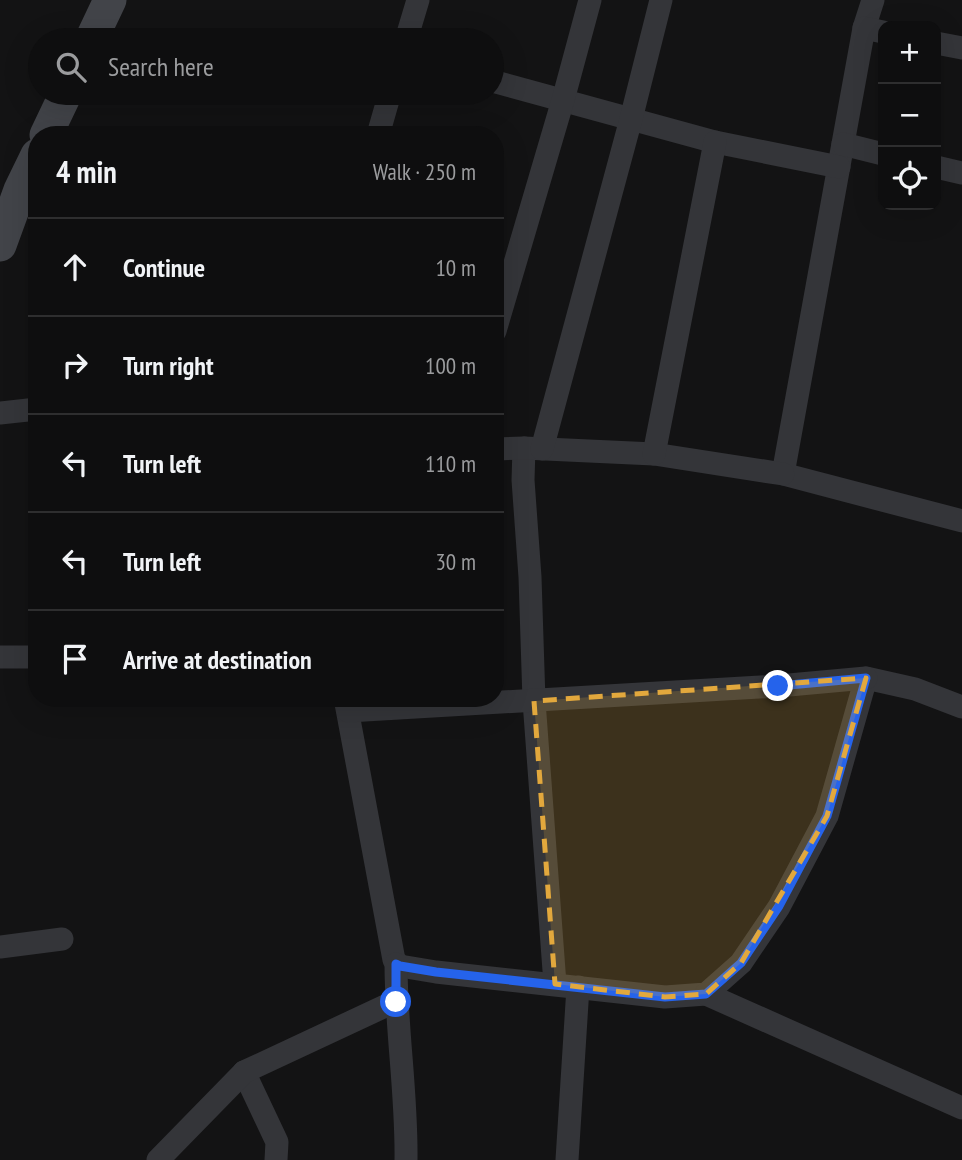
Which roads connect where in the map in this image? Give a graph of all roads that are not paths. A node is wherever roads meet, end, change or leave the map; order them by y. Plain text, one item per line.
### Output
1 (110, 0) edge
2 (418, 0) edge
3 (590, 0) edge
4 (661, 0) edge
5 (873, 0) edge
6 (97, 28) edge
7 (410, 28) edge
8 (873, 30) edge
9 (941, 44) edge
10 (962, 48) edge
11 (504, 84) edge
12 (563, 100) junction
13 (60, 105) edge
14 (387, 105) edge
15 (631, 118) junction
16 (50, 126) edge
17 (381, 126) edge
18 (715, 142) junction
19 (843, 144) junction
20 (878, 153) edge
21 (839, 167) junction
22 (941, 168) edge
23 (962, 173) edge
24 (28, 174) edge
25 (0, 245) edge
26 (504, 300) edge
27 (28, 410) edge
28 (0, 413) edge
29 (504, 449) edge
30 (533, 449) junction
31 (653, 454) junction
32 (783, 474) junction
33 (962, 521) edge
34 (0, 657) edge
35 (28, 657) edge
36 (866, 678) junction
37 (534, 701) junction
38 (504, 702) edge
39 (346, 707) edge
40 (962, 707) edge
41 (62, 939) dead end
42 (0, 947) edge
43 (396, 964) junction
44 (566, 985) junction
45 (706, 994) junction
46 (396, 1002) junction
47 (244, 1072) junction
48 (962, 1108) edge
49 (159, 1160) edge
50 (276, 1160) edge
51 (406, 1160) edge
52 (567, 1160) edge

1 - 6 main road
2 - 7 street
3 - 12 street
4 - 15 street
5 - 8 street
8 - 19 street
9 - 10 street
11 - 12 street
12 - 15 street
12 - 26 street
13 - 16 main road
14 - 17 street
15 - 18 street
15 - 30 street
18 - 21 street
18 - 31 street
19 - 20 street
19 - 21 street
21 - 32 street
22 - 23 street
24 - 25 main road
27 - 28 street
29 - 30 street
30 - 31 street
30 - 37 street
31 - 32 street
32 - 33 street
34 - 35 street
36 - 37 street
36 - 40 street
36 - 45 street
37 - 38 street
37 - 44 street
39 - 43 street
41 - 42 street
43 - 44 street
43 - 46 street
44 - 45 street
44 - 52 street
45 - 48 street
46 - 47 street
46 - 51 street
47 - 49 street
47 - 50 street

